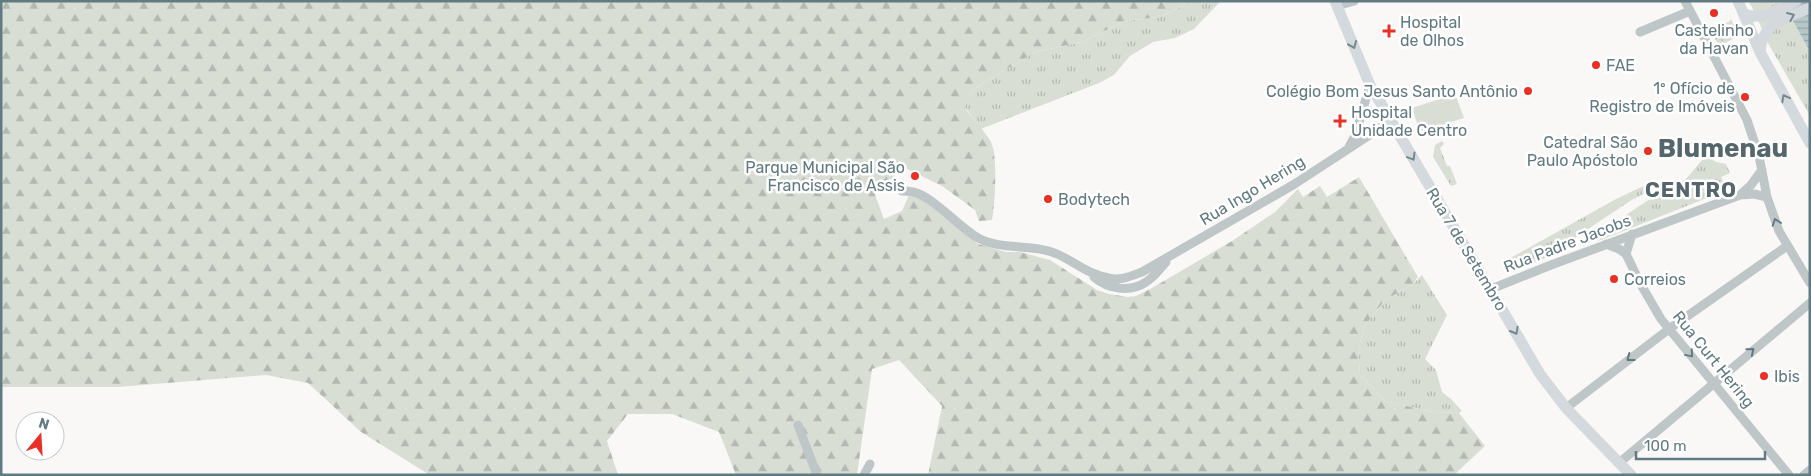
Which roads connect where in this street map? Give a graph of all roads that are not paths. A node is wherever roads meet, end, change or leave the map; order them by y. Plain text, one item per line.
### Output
1 (1354, 1) edge
2 (1685, 1) edge
3 (1738, 1) edge
4 (1796, 1) edge
5 (1336, 4) edge
6 (1810, 8) edge
7 (1690, 12) junction
8 (1743, 13) junction
9 (1640, 32) dead end
10 (1760, 52) junction
11 (1370, 85) junction
12 (1390, 121) junction
13 (1810, 143) edge
14 (1348, 150) junction
15 (1762, 170) junction
16 (902, 191) dead end
17 (1740, 195) junction
18 (1767, 197) junction
19 (1632, 234) junction
20 (1606, 244) junction
21 (1787, 246) junction
22 (1626, 254) junction
23 (1810, 282) edge
24 (1491, 289) junction
25 (1810, 303) edge
26 (1669, 329) junction
27 (1713, 382) junction
28 (1566, 408) junction
29 (798, 425) dead end
30 (1619, 463) junction
31 (870, 464) dead end
32 (1810, 470) edge
33 (817, 475) edge
34 (864, 475) edge
35 (1631, 475) edge
36 (1789, 475) edge
37 (1804, 475) edge

1 - 5 street
2 - 7 street
3 - 8 main road
4 - 8 main road
5 -> 11 main road, Rua 7 de Setembro
10 -> 6 main road
7 - 9 street
7 - 15 street
8 - 10 main road
13 -> 10 main road
11 - 12 main road, Rua 7 de Setembro
11 - 14 street
12 - 14 street, Rua Ingo Hering
12 -> 24 main road, Rua 7 de Setembro
14 - 16 street, Rua Ingo Hering
15 - 17 street, Rua Padre Jacobs
15 - 18 street
17 - 18 street, Rua Padre Jacobs
17 - 19 street, Rua Padre Jacobs
21 -> 18 street
19 - 20 street, Rua Padre Jacobs
19 - 22 street
20 - 22 street
20 - 24 street, Rua Padre Jacobs
21 - 23 street
21 - 26 street
22 - 26 street, Rua Curt Hering
24 -> 28 main road, Rua 7 de Setembro
27 -> 25 street
26 -> 27 street, Rua Curt Hering
26 -> 28 street
27 - 30 street
27 - 36 street, Rua Curt Hering
28 - 30 main road, Rua 7 de Setembro
29 - 33 street
30 - 35 main road, Rua 7 de Setembro
31 - 34 street
32 - 37 street

